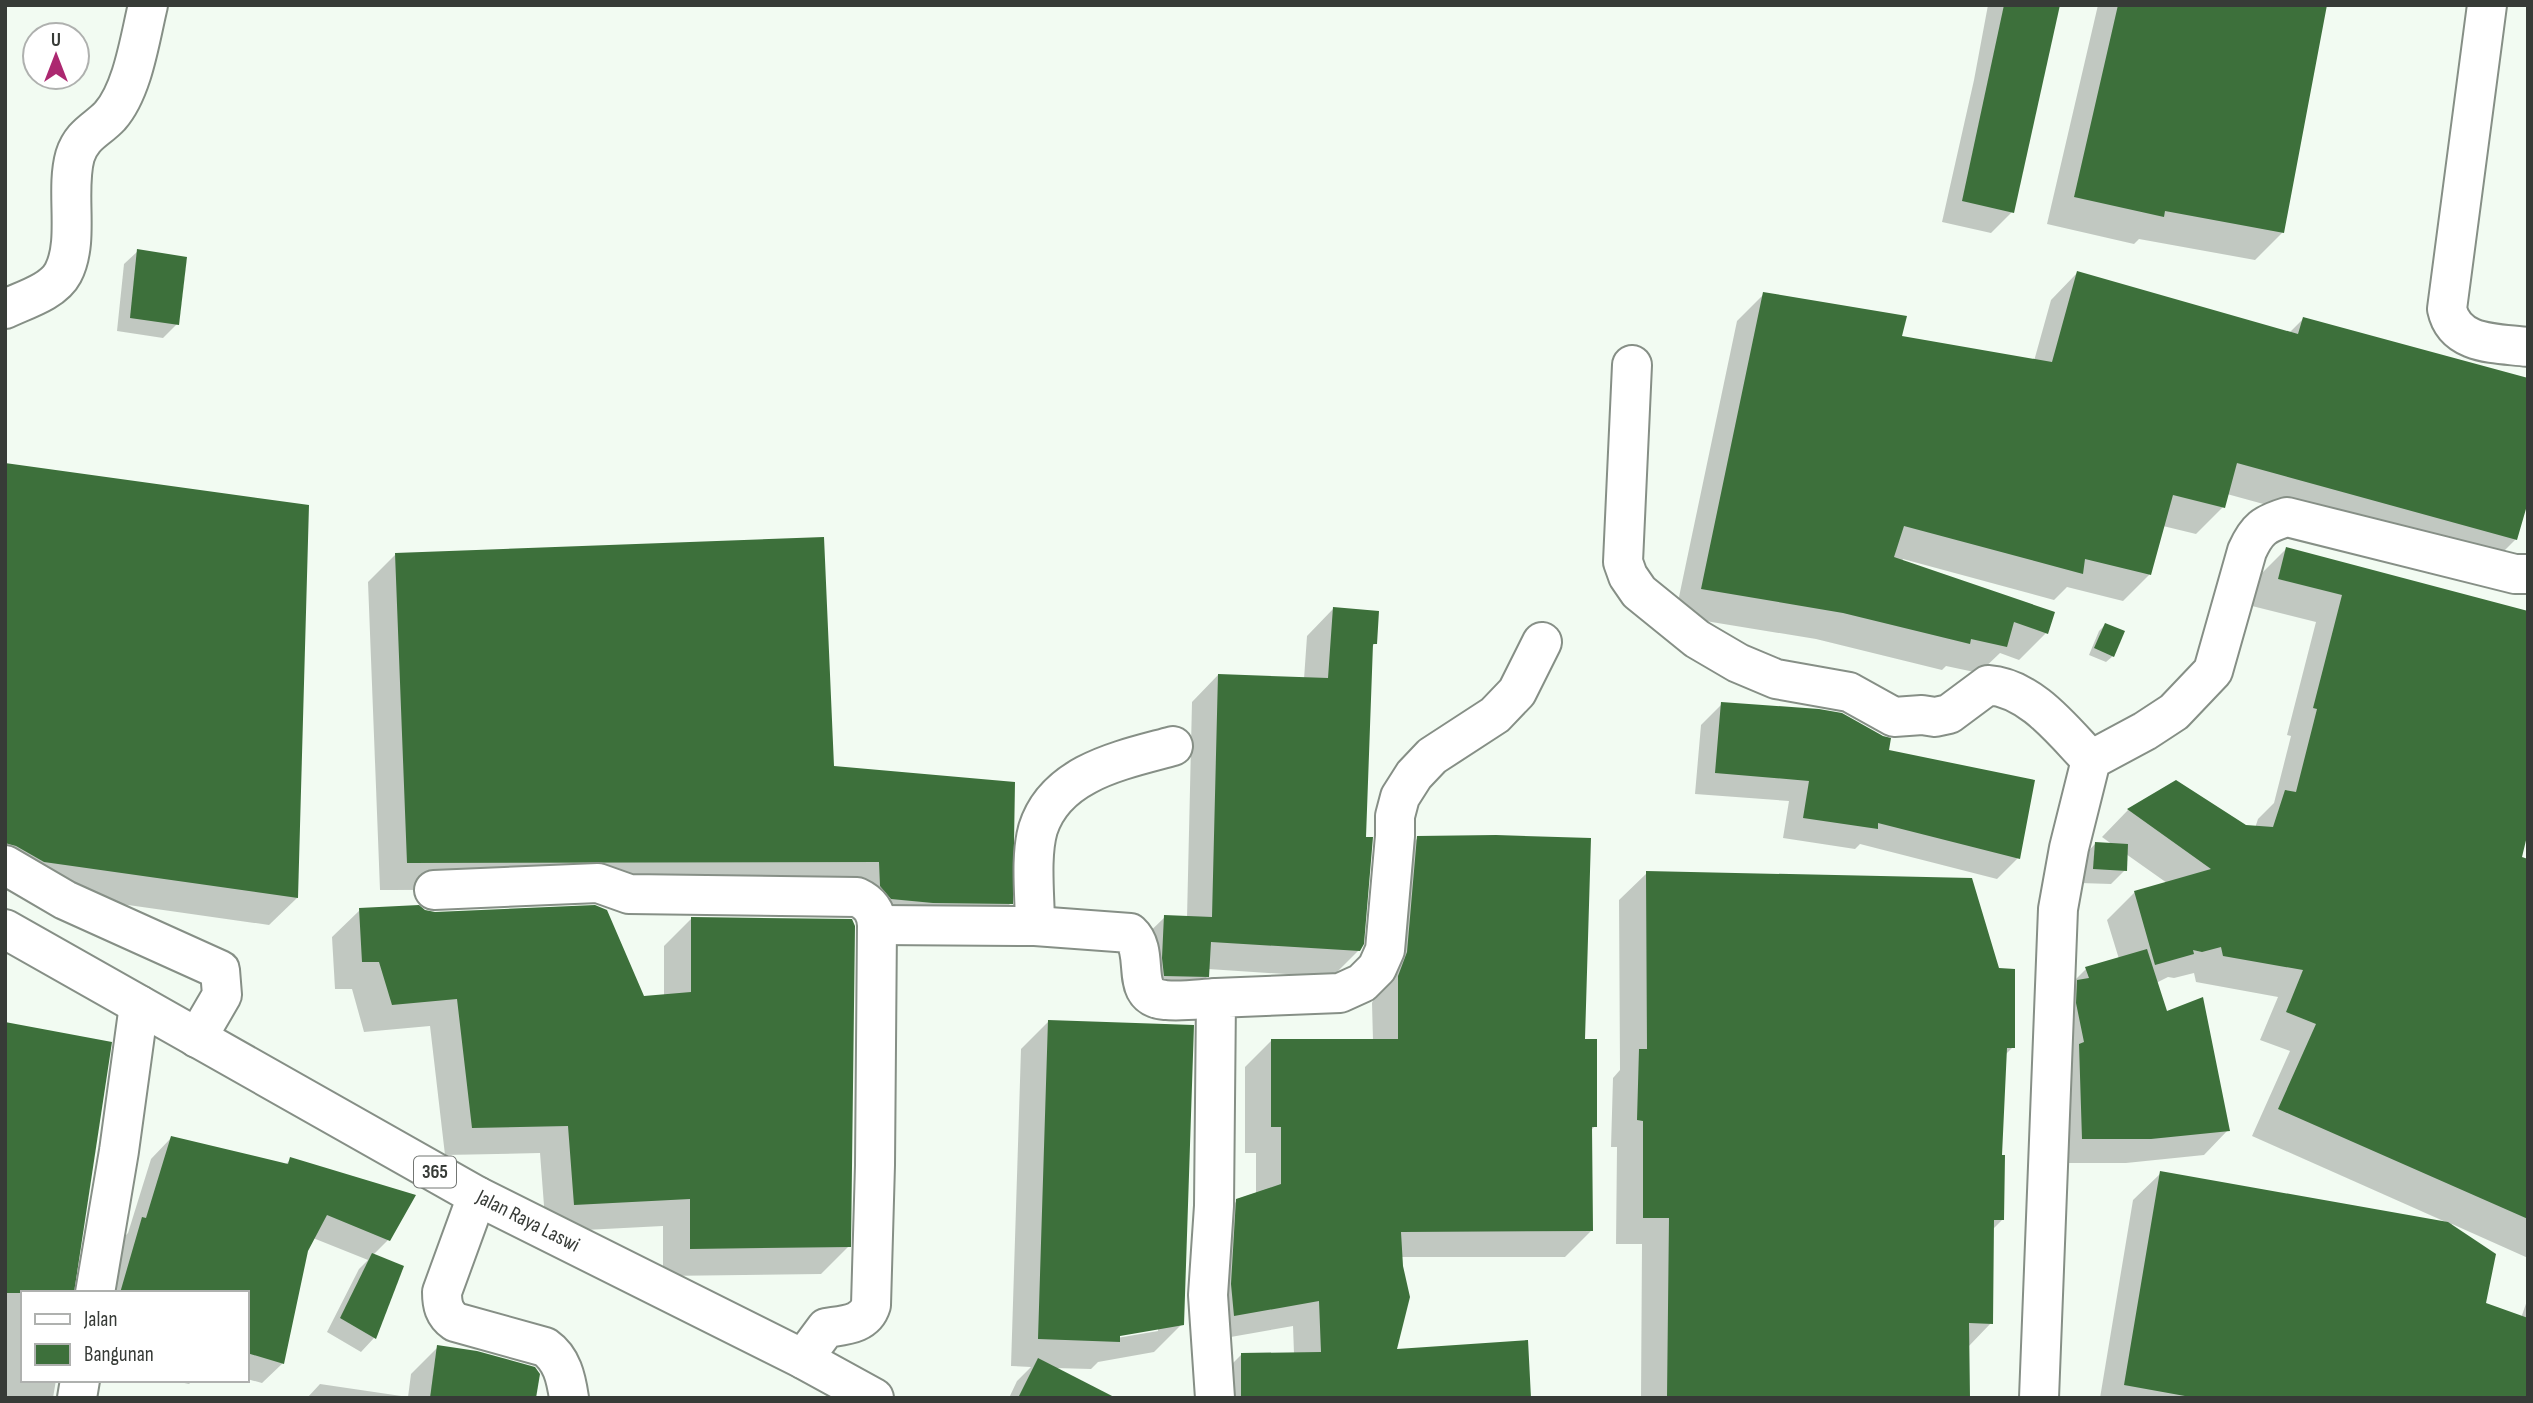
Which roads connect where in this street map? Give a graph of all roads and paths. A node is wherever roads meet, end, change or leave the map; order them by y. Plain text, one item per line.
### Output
1 (148, 5) edge
2 (2487, 5) edge
3 (5, 309) edge
4 (2528, 347) edge
5 (1632, 365) dead end
6 (2528, 574) edge
7 (1542, 642) dead end
8 (1173, 746) dead end
9 (2091, 760) junction
10 (5, 865) edge
11 (434, 890) dead end
12 (877, 925) junction
13 (1035, 926) junction
14 (5, 929) edge
15 (1216, 998) junction
16 (139, 1005) junction
17 (197, 1038) junction
18 (477, 1196) junction
19 (95, 1291) edge
20 (803, 1359) junction
21 (569, 1398) edge
22 (874, 1398) edge
23 (1214, 1398) edge
24 (2039, 1398) edge

1 - 3 street
2 - 4 street
5 - 9 street
6 - 9 street
7 - 15 street
8 - 13 street
9 - 24 street
10 - 17 street
11 - 12 street
12 - 13 street
12 - 20 street
13 - 15 street
14 - 16 street, Jalan Raya Laswi / 365
15 - 23 street
16 - 17 street, Jalan Raya Laswi / 365
16 - 19 street
17 - 18 street, Jalan Raya Laswi / 365
18 - 20 street, Jalan Raya Laswi / 365
18 - 21 street
20 - 22 street, Jalan Raya Laswi / 365

